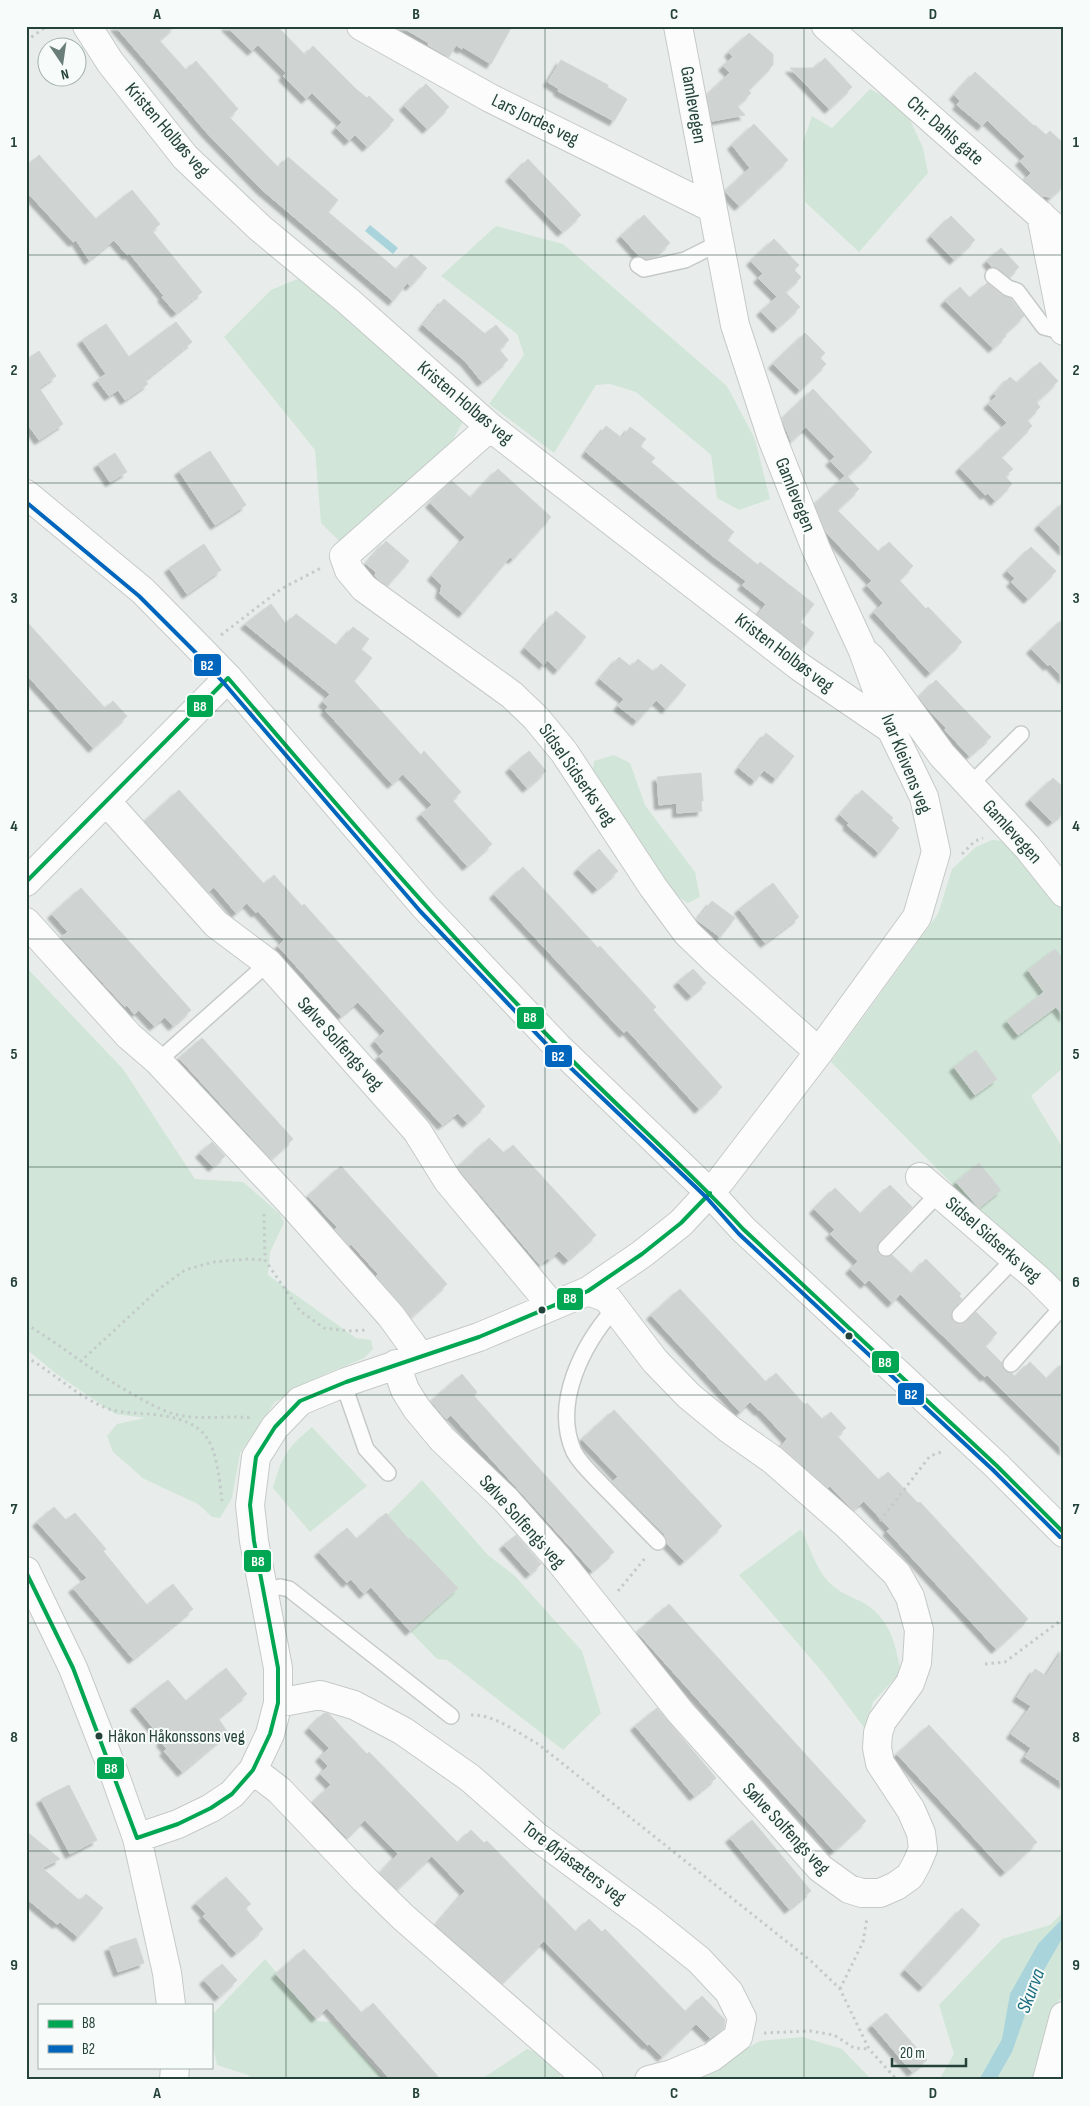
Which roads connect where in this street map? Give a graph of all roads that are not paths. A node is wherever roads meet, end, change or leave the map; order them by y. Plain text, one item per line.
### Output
1 (87, 26) edge
2 (360, 26) edge
3 (678, 26) edge
4 (826, 26) edge
5 (712, 208) junction
6 (1041, 215) junction
7 (1064, 236) edge
8 (719, 243) junction
9 (638, 265) dead end
10 (993, 276) dead end
11 (1064, 332) edge
12 (490, 427) junction
13 (26, 494) edge
14 (863, 651) junction
15 (228, 678) junction
16 (891, 729) junction
17 (1021, 734) dead end
18 (969, 786) junction
19 (107, 802) junction
20 (26, 882) edge
21 (1064, 892) edge
22 (26, 922) edge
23 (268, 963) junction
24 (819, 1052) junction
25 (158, 1062) junction
26 (929, 1185) joint
27 (710, 1193) junction
28 (886, 1248) dead end
29 (1015, 1258) junction
30 (588, 1291) junction
31 (1064, 1305) edge
32 (552, 1306) junction
33 (615, 1308) junction
34 (960, 1315) dead end
35 (408, 1360) junction
36 (1012, 1364) dead end
37 (346, 1382) junction
38 (388, 1473) dead end
39 (1064, 1533) edge
40 (658, 1542) road end
41 (26, 1571) edge
42 (264, 1590) junction
43 (278, 1702) junction
44 (451, 1716) road end
45 (253, 1770) junction
46 (137, 1838) junction
47 (171, 2004) edge
48 (1064, 2016) edge
49 (589, 2080) edge
50 (649, 2080) edge
51 (1047, 2080) edge

1 - 12 street, Kristen Holbøs veg
2 - 5 street, Lars Jordes veg
3 - 5 street, Gamlevegen
4 - 6 street, Chr. Dahls gate
5 - 8 street, Gamlevegen
6 - 7 street, Chr. Dahls gate
6 - 11 street
8 - 9 lane
8 - 14 street, Gamlevegen
10 - 11 lane
12 - 16 street, Kristen Holbøs veg
12 - 24 street, Sidsel Sidserks veg
13 - 15 street
14 - 16 street, Ivar Kleivens veg
14 - 18 street, Gamlevegen
15 - 19 street
15 - 27 street
16 - 24 street, Ivar Kleivens veg
17 - 18 lane
18 - 21 street, Gamlevegen
19 - 20 street
19 - 23 street, Sølve Solfengs veg
22 - 25 street, Sølve Solfengs veg
23 - 25 lane
23 - 32 street, Sølve Solfengs veg
24 - 27 street, Ivar Kleivens veg
25 - 35 street, Sølve Solfengs veg
26 - 28 lane
26 - 29 street, Sidsel Sidserks veg
27 - 30 street, Ivar Kleivens veg
27 - 39 street
29 - 31 street, Sidsel Sidserks veg
29 - 34 lane
30 - 32 street, Ivar Kleivens veg
30 - 33 street
31 - 36 lane
32 - 35 street, Ivar Kleivens veg
33 - 35 street, Sølve Solfengs veg
33 - 40 lane
35 - 37 street, Ivar Kleivens veg
37 - 38 lane
37 - 42 street, Ivar Kleivens veg
41 - 46 street
42 - 43 street, Ivar Kleivens veg
42 - 44 lane
43 - 45 street, Ivar Kleivens veg
43 - 50 street, Tore Ørjasæters veg
45 - 46 street, Ivar Kleivens veg
45 - 49 street
46 - 47 street
48 - 51 street

